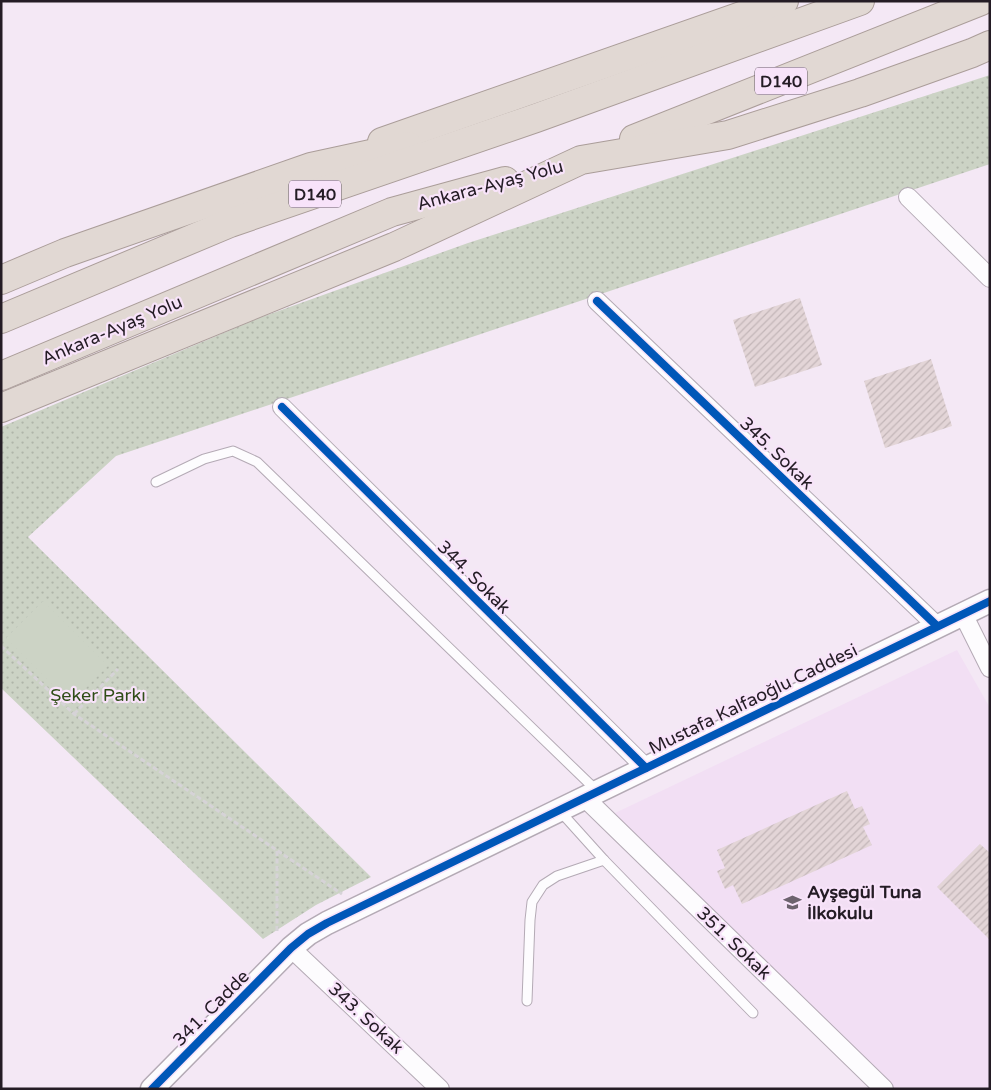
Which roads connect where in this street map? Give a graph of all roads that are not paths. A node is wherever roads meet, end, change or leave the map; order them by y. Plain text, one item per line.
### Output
1 (784, 1) edge
2 (860, 1) edge
3 (981, 1) edge
4 (990, 45) edge
5 (536, 118) junction
6 (581, 160) junction
7 (311, 167) junction
8 (908, 197) dead end
9 (990, 278) edge
10 (1, 280) edge
11 (597, 302) dead end
12 (1, 319) edge
13 (1, 376) edge
14 (282, 407) dead end
15 (1, 408) edge
16 (156, 482) dead end
17 (990, 601) edge
18 (963, 614) junction
19 (937, 626) junction
20 (990, 668) edge
21 (646, 768) junction
22 (591, 794) junction
23 (559, 810) junction
24 (604, 860) junction
25 (284, 955) junction
26 (527, 1001) dead end
27 (754, 1013) dead end
28 (152, 1089) edge
29 (440, 1089) edge
30 (884, 1089) edge

1 - 7 highway
2 - 5 highway, D140
3 - 6 highway, Ankara-Ayaş Yolu / D140
4 - 6 highway
5 - 7 highway
5 - 12 highway, D140
6 - 13 highway, Ankara-Ayaş Yolu / D140
6 - 15 highway
7 - 10 highway
8 - 9 street
11 - 19 street, 345. Sokak
14 - 21 street, 344. Sokak
16 - 22 lane
17 - 18 street, Mustafa Kalfaoğlu Caddesi
18 - 19 street, Mustafa Kalfaoğlu Caddesi
18 - 20 street
19 - 21 street, Mustafa Kalfaoğlu Caddesi
21 - 22 street, Mustafa Kalfaoğlu Caddesi
22 - 23 street, Mustafa Kalfaoğlu Caddesi
22 - 30 street, 351. Sokak
23 - 24 lane
23 - 25 street, Mustafa Kalfaoğlu Caddesi
24 - 26 lane
24 - 27 lane
25 - 28 street, 341. Cadde
25 - 29 street, 343. Sokak

